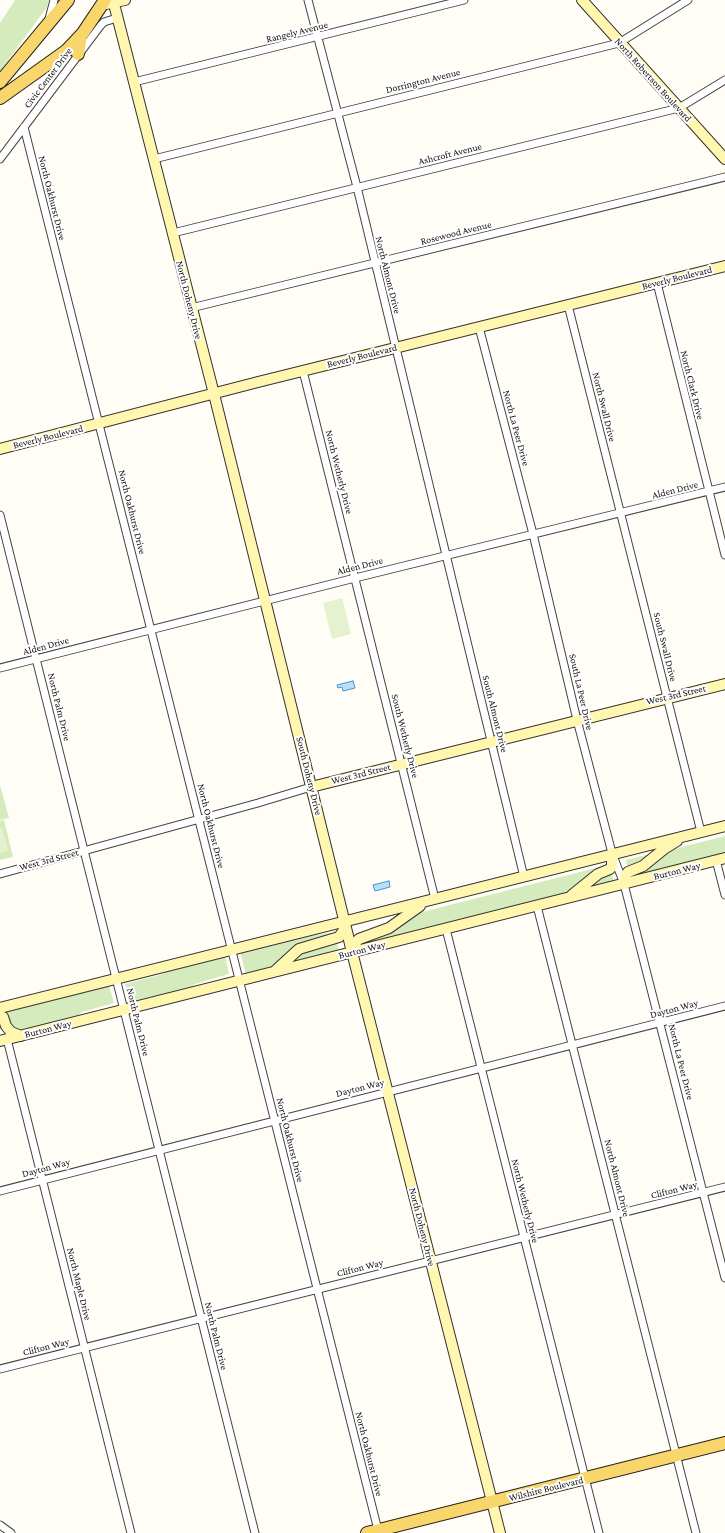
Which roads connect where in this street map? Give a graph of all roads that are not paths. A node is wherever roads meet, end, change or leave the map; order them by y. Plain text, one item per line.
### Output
1 (54, 0) edge
2 (58, 0) edge
3 (68, 0) edge
4 (125, 0) edge
5 (464, 0) edge
6 (582, 0) edge
7 (688, 0) edge
8 (308, 1) edge
9 (108, 2) edge
10 (117, 18) junction
11 (48, 23) junction
12 (98, 29) junction
13 (82, 34) junction
14 (318, 37) junction
15 (619, 42) junction
16 (78, 54) junction
17 (725, 80) edge
18 (0, 82) edge
19 (134, 82) junction
20 (0, 98) edge
21 (679, 108) junction
22 (337, 113) junction
23 (24, 127) junction
24 (0, 159) edge
25 (154, 159) junction
26 (725, 159) edge
27 (725, 177) edge
28 (357, 187) junction
29 (173, 233) junction
30 (375, 263) junction
31 (725, 266) edge
32 (657, 283) junction
33 (568, 305) junction
34 (191, 308) junction
35 (479, 327) junction
36 (396, 348) junction
37 (303, 371) junction
38 (214, 394) junction
39 (99, 424) junction
40 (0, 449) edge
41 (725, 487) edge
42 (709, 492) junction
43 (621, 514) junction
44 (0, 515) edge
45 (533, 534) junction
46 (446, 555) junction
47 (725, 555) edge
48 (355, 578) junction
49 (265, 600) junction
50 (152, 629) junction
51 (37, 659) junction
52 (0, 668) edge
53 (725, 684) edge
54 (667, 697) junction
55 (576, 720) junction
56 (491, 741) junction
57 (401, 764) junction
58 (311, 786) junction
59 (199, 818) junction
60 (725, 826) edge
61 (701, 832) junction
62 (685, 836) junction
63 (84, 851) junction
64 (612, 853) junction
65 (721, 859) edge
66 (0, 874) edge
67 (524, 877) junction
68 (624, 884) junction
69 (725, 895) edge
70 (565, 899) junction
71 (432, 900) junction
72 (537, 906) junction
73 (345, 921) junction
74 (446, 929) junction
75 (232, 950) junction
76 (352, 952) junction
77 (275, 972) junction
78 (117, 979) junction
79 (240, 981) junction
80 (725, 1006) edge
81 (124, 1010) junction
82 (1, 1012) edge
83 (661, 1023) junction
84 (21, 1036) junction
85 (4, 1040) edge
86 (573, 1046) junction
87 (481, 1068) junction
88 (388, 1092) junction
89 (275, 1120) junction
90 (159, 1150) junction
91 (43, 1180) junction
92 (725, 1187) edge
93 (0, 1191) edge
94 (703, 1193) junction
95 (616, 1216) junction
96 (524, 1238) junction
97 (431, 1261) junction
98 (725, 1278) edge
99 (317, 1289) junction
100 (201, 1318) junction
101 (84, 1348) junction
102 (0, 1369) edge
103 (725, 1443) edge
104 (676, 1455) junction
105 (585, 1479) junction
106 (492, 1502) junction
107 (0, 1525) edge
108 (396, 1529) edge
109 (372, 1532) edge
110 (11, 1533) edge
111 (131, 1533) edge
112 (255, 1533) edge
113 (500, 1533) edge
114 (599, 1533) edge
115 (696, 1533) edge

1 - 11 street
2 - 11 main road
3 - 11 main road
4 - 9 main road
5 - 14 street, Rangely Avenue
6 - 15 main road, North Robertson Boulevard
7 - 15 street, Dorrington Avenue
8 - 14 street, North Almont Drive
9 - 10 main road, North Doheny Drive
9 - 13 main road
10 - 12 street, Civic Center Drive
10 - 19 main road, North Doheny Drive
11 - 18 main road
12 - 13 main road
12 - 16 street, Civic Center Drive
13 - 16 main road
13 - 20 main road
14 - 19 street, Rangely Avenue
14 - 22 street, North Almont Drive
15 - 21 main road, North Robertson Boulevard
15 - 22 street, Dorrington Avenue
16 - 23 street, Civic Center Drive
17 - 21 street, Ashcroft Avenue
19 - 25 main road, North Doheny Drive
21 - 26 main road, North Robertson Boulevard
21 - 28 street, Ashcroft Avenue
22 - 25 street, Dorrington Avenue
22 - 28 street, North Almont Drive
23 - 24 street, Civic Center Drive
23 - 39 street, North Oakhurst Drive
25 - 29 main road, North Doheny Drive
27 - 30 street, Rosewood Avenue
28 - 29 street, Ashcroft Avenue
28 - 30 street, North Almont Drive
29 - 34 main road, North Doheny Drive
30 - 34 street, Rosewood Avenue
30 - 36 street, North Almont Drive
31 - 32 main road, Beverly Boulevard
32 - 33 main road, Beverly Boulevard
32 - 42 street, North Clark Drive
33 - 35 main road, Beverly Boulevard
33 - 43 street, North Swall Drive
34 - 38 main road, North Doheny Drive
35 - 36 main road, Beverly Boulevard
35 - 45 street, North La Peer Drive
36 - 37 main road, Beverly Boulevard
36 - 46 street, North Almont Drive
37 - 38 main road, Beverly Boulevard
37 - 48 street, North Wetherly Drive
38 - 39 main road, Beverly Boulevard
38 - 49 main road, North Doheny Drive
39 - 40 main road, Beverly Boulevard
39 - 50 street, North Oakhurst Drive
41 - 42 street, Alden Drive
42 - 43 street, Alden Drive
42 - 47 street, North Clark Drive
43 - 45 street, Alden Drive
43 - 54 street, South Swall Drive
44 - 51 street, North Palm Drive
45 - 46 street, Alden Drive
45 - 55 street, South La Peer Drive
46 - 48 street, Alden Drive
46 - 56 street, South Almont Drive
48 - 49 street, Alden Drive
48 - 57 street, South Wetherly Drive
49 - 50 street, Alden Drive
49 - 58 main road, South Doheny Drive
50 - 51 street, Alden Drive
50 - 59 street, North Oakhurst Drive
51 - 52 street, Alden Drive
51 - 63 street, North Palm Drive
53 - 54 main road, West 3rd Street
54 - 55 main road, West 3rd Street
54 - 61 street, South Swall Drive
55 - 56 main road, West 3rd Street
55 - 64 street, South La Peer Drive
56 - 57 main road, West 3rd Street
56 - 67 street, South Almont Drive
57 - 58 main road, West 3rd Street
57 - 71 street, South Wetherly Drive
58 - 59 street, West 3rd Street
58 - 73 main road, South Doheny Drive
59 - 63 street, West 3rd Street
59 - 75 street, North Oakhurst Drive
60 - 61 main road
61 - 62 main road
62 - 64 main road
62 - 68 main road
63 - 66 street, West 3rd Street
63 - 78 street, North Palm Drive
64 - 67 main road
64 - 68 street, North La Peer Drive
64 - 70 main road
65 - 68 main road, Burton Way
65 - 69 street
67 - 71 main road
68 - 70 main road, Burton Way
68 - 83 street, North La Peer Drive
70 - 72 main road, Burton Way
71 - 73 main road
71 - 76 main road
72 - 74 main road, Burton Way
72 - 86 street, North Almont Drive
73 - 75 main road
73 - 76 main road, South Doheny Drive
73 - 77 main road
74 - 76 main road, Burton Way
74 - 87 street, North Wetherly Drive
75 - 78 main road
75 - 79 street, North Oakhurst Drive
76 - 77 main road, Burton Way
76 - 88 main road, North Doheny Drive
77 - 79 main road, Burton Way
78 - 81 street, North Palm Drive
78 - 82 main road
79 - 81 main road, Burton Way
79 - 89 street, North Oakhurst Drive
80 - 83 street, Dayton Way
81 - 84 main road, Burton Way
81 - 90 street, North Palm Drive
82 - 84 main road
83 - 86 street, Dayton Way
83 - 94 street, North La Peer Drive
84 - 85 main road, Burton Way
85 - 91 street, North Maple Drive
86 - 87 street, Dayton Way
86 - 95 street, North Almont Drive
87 - 88 street, Dayton Way
87 - 96 street, North Wetherly Drive
88 - 89 street, Dayton Way
88 - 97 main road, North Doheny Drive
89 - 90 street, Dayton Way
89 - 99 street, North Oakhurst Drive
90 - 91 street, Dayton Way
90 - 100 street, North Palm Drive
91 - 93 street, Dayton Way
91 - 101 street, North Maple Drive
92 - 94 street, Clifton Way
94 - 95 street, Clifton Way
94 - 98 street, North La Peer Drive
95 - 96 street, Clifton Way
95 - 104 street, North Almont Drive
96 - 97 street, Clifton Way
96 - 105 street, North Wetherly Drive
97 - 99 street, Clifton Way
97 - 106 main road, North Doheny Drive
99 - 100 street, Clifton Way
99 - 109 street, North Oakhurst Drive
100 - 101 street, Clifton Way
100 - 112 street, North Palm Drive
101 - 102 street, Clifton Way
101 - 111 street, North Maple Drive
103 - 104 main road, Wilshire Boulevard
104 - 105 main road, Wilshire Boulevard
104 - 115 street
105 - 106 main road, Wilshire Boulevard
105 - 114 street
106 - 108 main road, Wilshire Boulevard
106 - 113 main road
107 - 110 street
108 - 109 main road, Wilshire Boulevard

